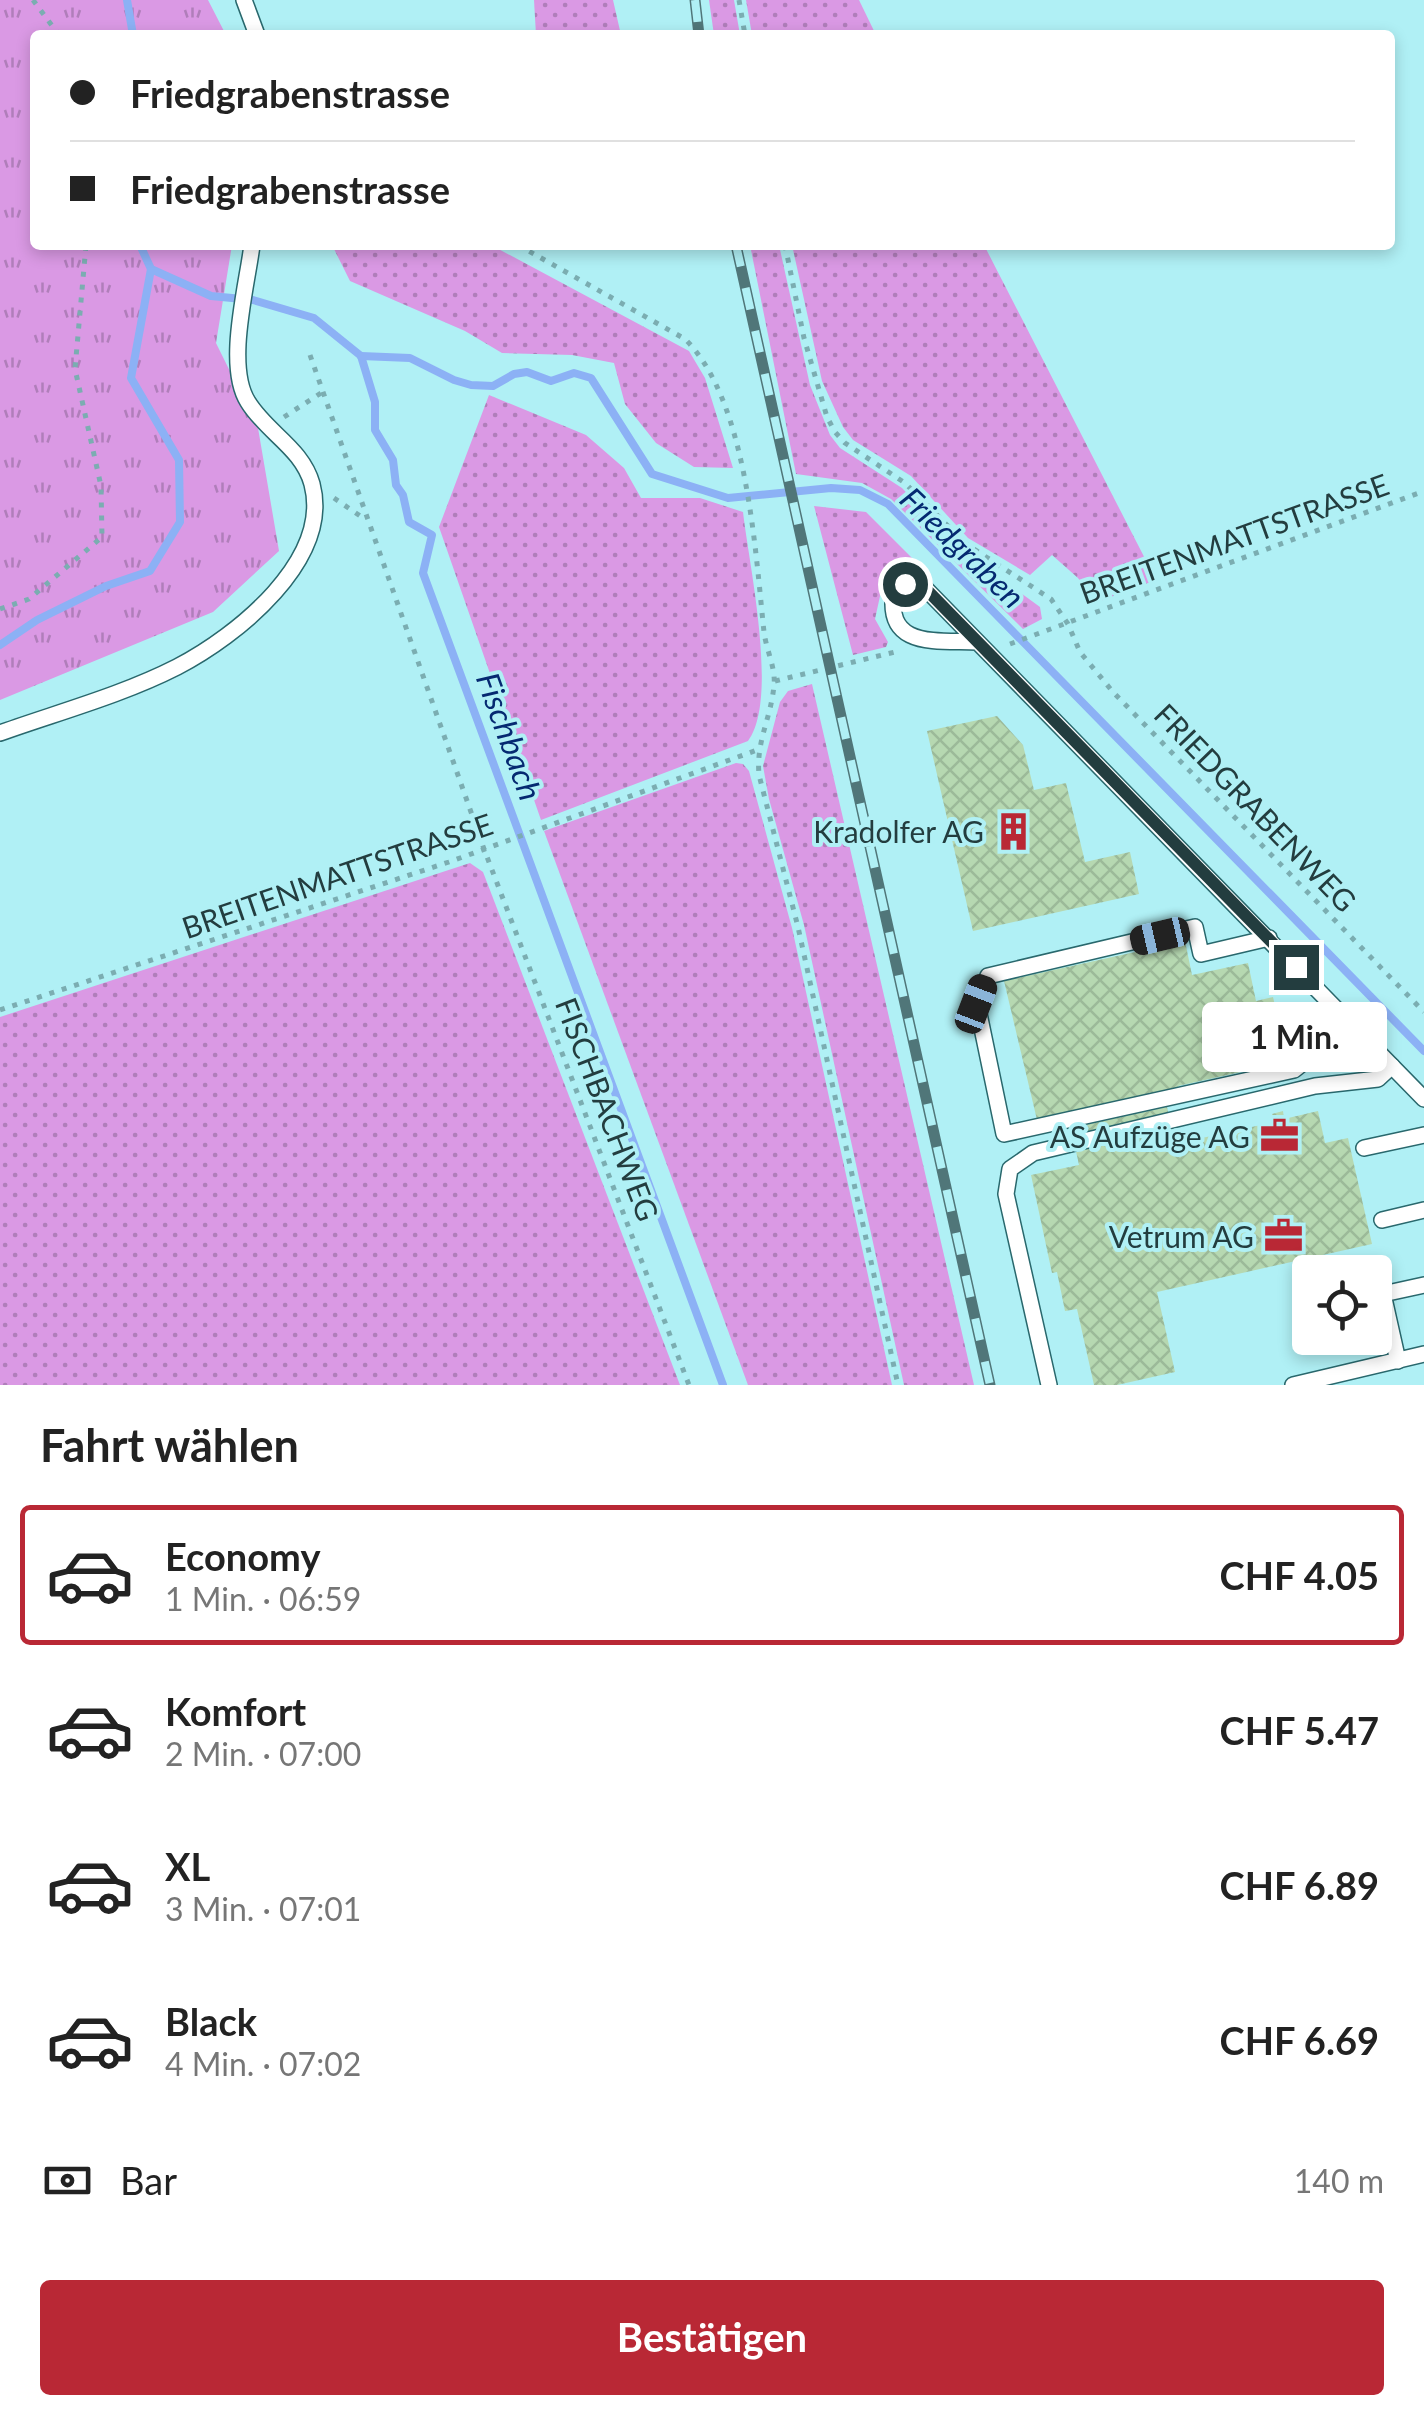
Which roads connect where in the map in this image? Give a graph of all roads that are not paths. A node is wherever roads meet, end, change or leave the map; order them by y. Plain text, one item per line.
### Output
1 (244, 0) edge
2 (255, 30) edge
3 (251, 253) edge
4 (977, 642) junction
5 (0, 733) edge
6 (1268, 938) junction
7 (1351, 1025) junction
8 (1392, 1066) junction
9 (1424, 1098) edge
10 (1424, 1135) edge
11 (1364, 1148) dead end
12 (1424, 1210) edge
13 (1382, 1220) dead end
14 (1424, 1285) edge
15 (1424, 1354) edge
16 (1398, 1360) junction
17 (1050, 1385) edge
18 (1293, 1385) edge

1 - 2 lane
3 - 5 lane
4 - 4 lane
4 - 6 lane
6 - 7 lane
6 - 7 lane
7 - 8 lane
8 - 9 lane
8 - 17 lane
10 - 11 lane
12 - 13 lane
14 - 16 lane
15 - 16 lane
16 - 18 lane

